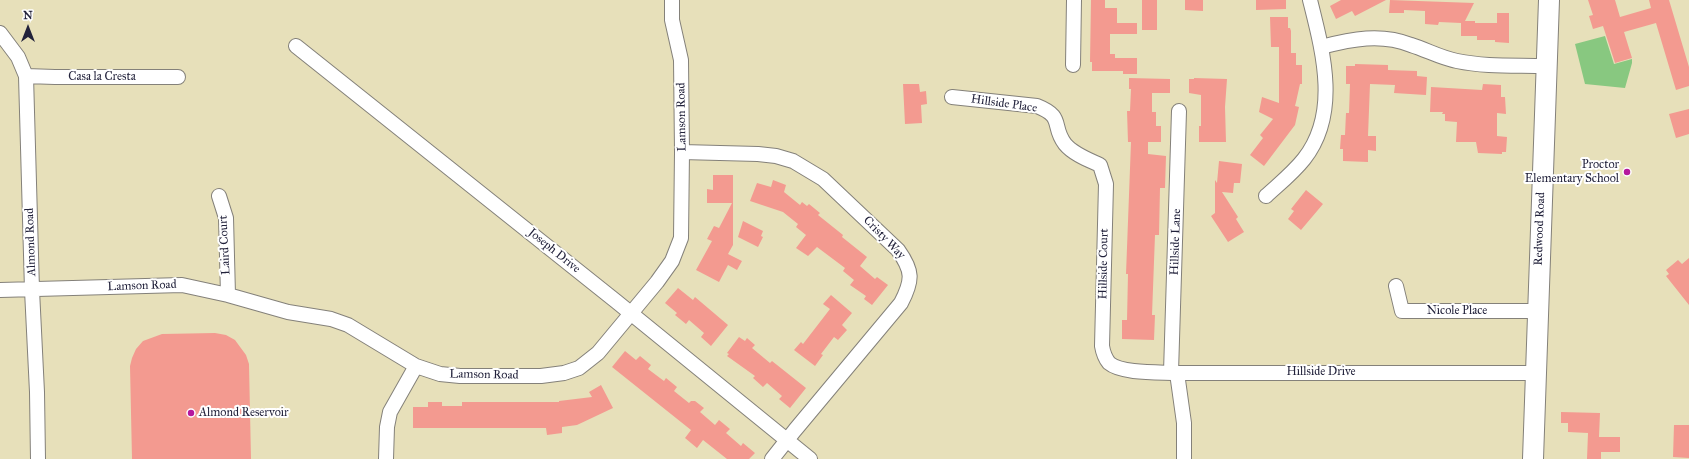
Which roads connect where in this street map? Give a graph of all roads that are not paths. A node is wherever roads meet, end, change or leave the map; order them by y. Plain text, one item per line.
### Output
1 (672, 0) edge
2 (1074, 0) edge
3 (1310, 0) edge
4 (1549, 0) edge
5 (0, 33) edge
6 (296, 46) dead end
7 (1322, 47) junction
8 (1073, 65) dead end
9 (1546, 66) junction
10 (26, 76) junction
11 (178, 77) dead end
12 (952, 97) dead end
13 (1179, 111) dead end
14 (682, 152) junction
15 (1100, 166) joint
16 (219, 196) dead end
17 (1266, 196) dead end
18 (1396, 286) dead end
19 (0, 290) edge
20 (32, 290) junction
21 (228, 295) junction
22 (1538, 311) junction
23 (631, 313) junction
24 (1108, 362) joint
25 (416, 366) junction
26 (1174, 372) junction
27 (1536, 373) junction
28 (787, 440) junction
29 (38, 459) edge
30 (386, 459) edge
31 (772, 459) edge
32 (810, 459) edge
33 (1184, 459) edge
34 (1533, 459) edge

1 - 14 street, Lamson Road
2 - 8 street
3 - 7 street
4 - 9 main road, Redwood Road
5 - 10 street, Almond Road
6 - 23 street, Joseph Drive
7 - 9 street
7 - 17 street
9 - 22 main road, Redwood Road
10 - 11 street, Casa la Cresta
10 - 20 street, Almond Road
12 - 15 street, Hillside Place
13 - 26 street, Hillside Lane
14 - 23 street, Lamson Road
14 - 28 street, Cristy Way
15 - 24 street, Hillside Court
16 - 21 street, Laird Court
18 - 22 street, Nicole Place
19 - 20 street, Lamson Road
20 - 21 street, Lamson Road
20 - 29 street, Almond Road
21 - 25 street, Lamson Road
22 - 27 main road, Redwood Road
23 - 25 street, Lamson Road
23 - 28 street, Joseph Drive
24 - 26 street, Hillside Drive
25 - 30 street
26 - 27 street, Hillside Drive
26 - 33 street, Hillside Lane
27 - 34 main road, Redwood Road
28 - 31 street, Cristy Way
28 - 32 street, Joseph Drive

